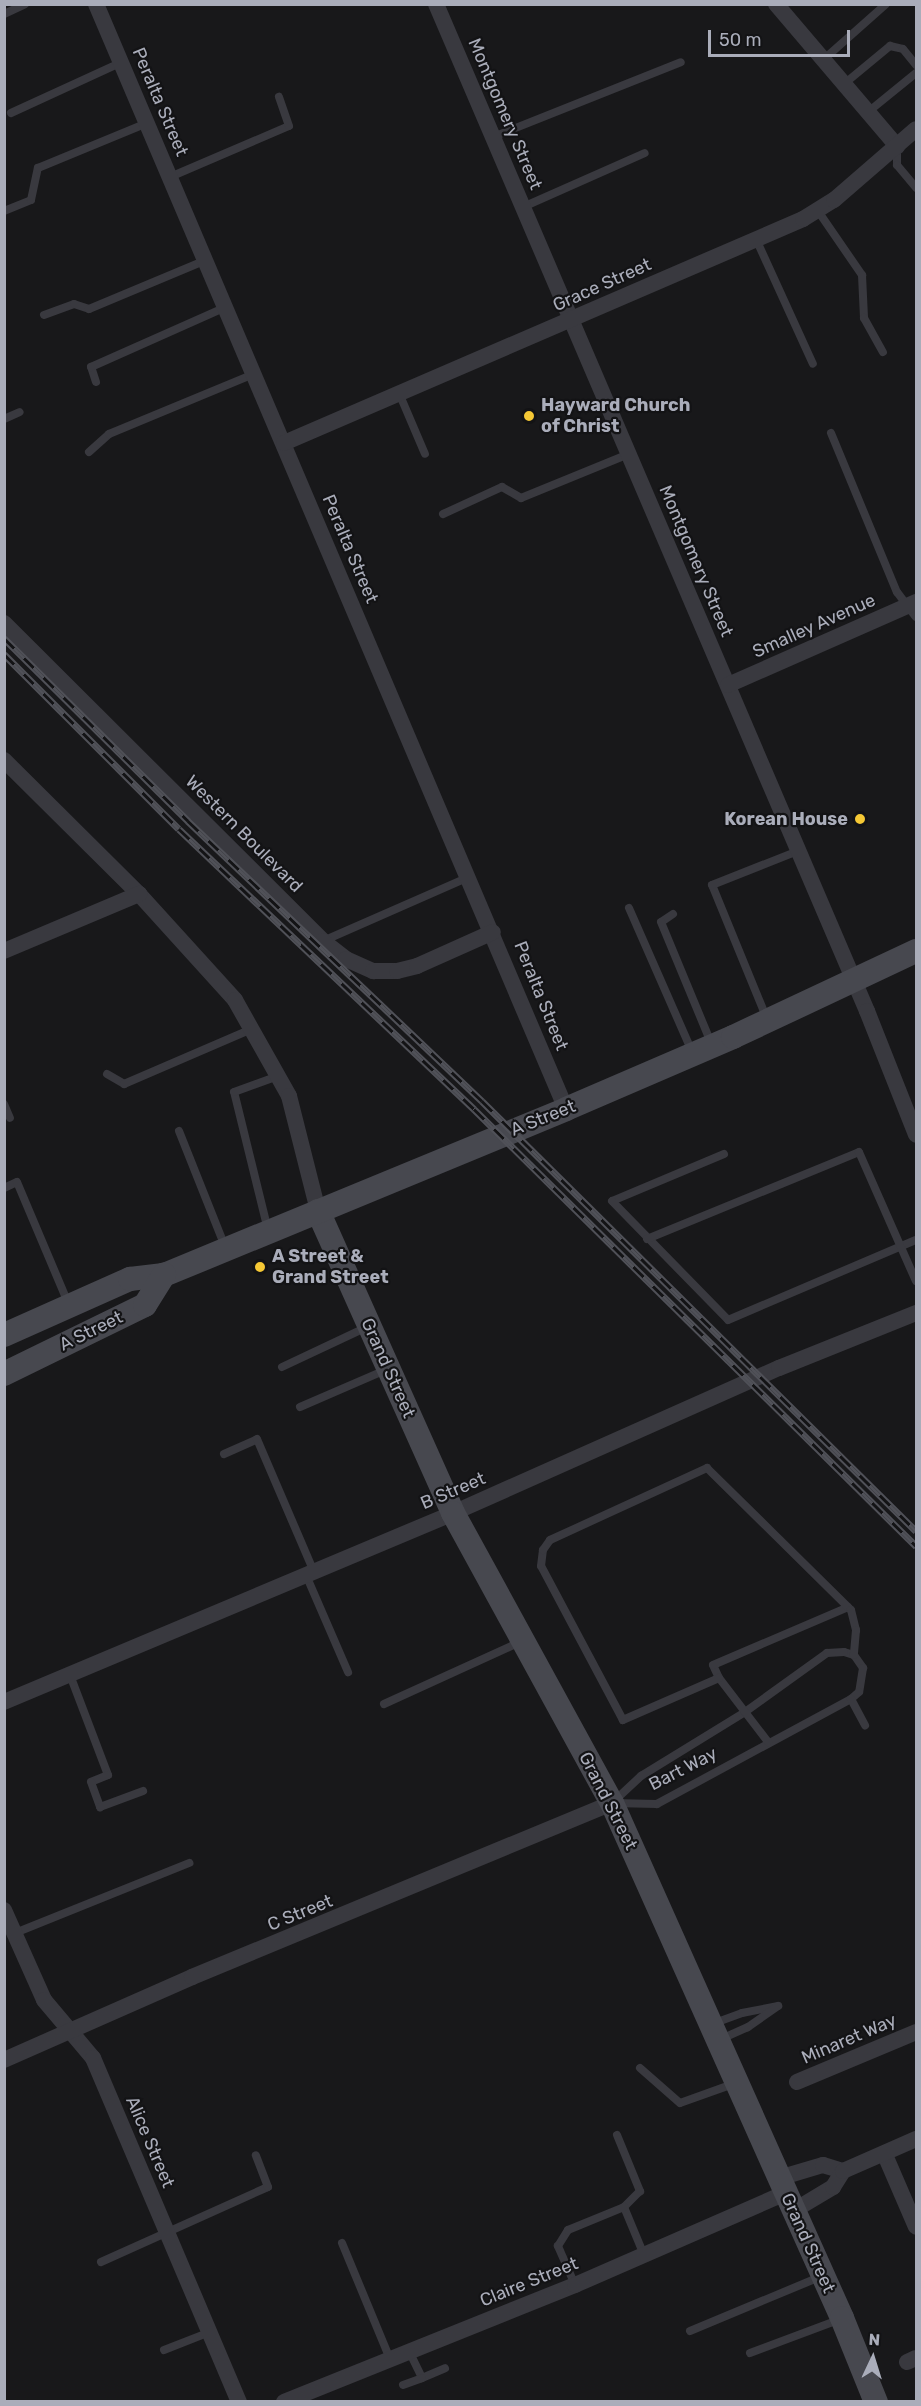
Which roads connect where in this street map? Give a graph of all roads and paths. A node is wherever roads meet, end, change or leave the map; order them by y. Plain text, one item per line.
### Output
1 (25, 4) edge
2 (96, 4) edge
3 (436, 4) edge
4 (776, 4) edge
5 (886, 4) edge
6 (4, 14) edge
7 (823, 60) junction
8 (122, 62) junction
9 (681, 62) dead end
10 (916, 65) edge
11 (916, 72) edge
12 (844, 84) junction
13 (279, 97) dead end
14 (868, 112) junction
15 (11, 113) dead end
16 (147, 123) junction
17 (916, 129) edge
18 (493, 137) junction
19 (897, 146) junction
20 (645, 153) dead end
21 (170, 177) junction
22 (916, 188) edge
23 (523, 207) junction
24 (4, 211) edge
25 (818, 211) junction
26 (756, 239) junction
27 (206, 260) junction
28 (225, 307) junction
29 (44, 315) dead end
30 (571, 320) junction
31 (884, 352) dead end
32 (813, 364) dead end
33 (254, 374) junction
34 (96, 382) dead end
35 (399, 393) junction
36 (20, 412) dead end
37 (4, 419) edge
38 (831, 433) dead end
39 (284, 443) junction
40 (89, 452) dead end
41 (426, 454) dead end
42 (629, 454) junction
43 (443, 514) dead end
44 (914, 608) edge
45 (4, 623) edge
46 (728, 685) junction
47 (4, 760) edge
48 (798, 851) junction
49 (470, 877) junction
50 (139, 894) junction
51 (629, 908) dead end
52 (674, 914) dead end
53 (493, 932) junction
54 (323, 940) junction
55 (4, 951) edge
56 (916, 951) edge
57 (853, 980) junction
58 (767, 1019) junction
59 (252, 1029) junction
60 (702, 1050) junction
61 (107, 1074) dead end
62 (278, 1076) junction
63 (4, 1104) edge
64 (566, 1109) junction
65 (10, 1118) dead end
66 (179, 1131) dead end
67 (916, 1135) edge
68 (724, 1154) dead end
69 (4, 1188) edge
70 (318, 1211) junction
71 (268, 1232) junction
72 (647, 1239) junction
73 (916, 1240) edge
74 (901, 1247) junction
75 (226, 1249) junction
76 (164, 1275) junction
77 (916, 1281) edge
78 (69, 1306) junction
79 (916, 1313) edge
80 (370, 1326) junction
81 (4, 1335) edge
82 (282, 1367) dead end
83 (388, 1369) junction
84 (4, 1374) edge
85 (300, 1407) dead end
86 (224, 1454) dead end
87 (453, 1513) junction
88 (310, 1573) junction
89 (848, 1607) junction
90 (523, 1641) junction
91 (854, 1655) junction
92 (348, 1672) dead end
93 (70, 1675) junction
94 (719, 1678) junction
95 (851, 1699) junction
96 (4, 1702) edge
97 (384, 1704) dead end
98 (745, 1712) junction
99 (865, 1725) dead end
100 (768, 1742) junction
101 (143, 1791) dead end
102 (612, 1803) junction
103 (189, 1863) dead end
104 (4, 1910) edge
105 (15, 1933) junction
106 (69, 2032) junction
107 (715, 2032) junction
108 (916, 2032) edge
109 (4, 2060) edge
110 (640, 2068) dead end
111 (797, 2082) dead end
112 (736, 2083) junction
113 (616, 2135) dead end
114 (916, 2139) edge
115 (885, 2154) junction
116 (256, 2155) dead end
117 (843, 2171) junction
118 (786, 2194) junction
119 (624, 2207) junction
120 (916, 2227) edge
121 (168, 2232) junction
122 (342, 2243) dead end
123 (644, 2255) junction
124 (101, 2262) dead end
125 (822, 2276) junction
126 (575, 2285) junction
127 (842, 2318) junction
128 (210, 2331) junction
129 (690, 2331) dead end
130 (164, 2350) dead end
131 (409, 2351) junction
132 (750, 2353) dead end
133 (390, 2359) junction
134 (445, 2368) dead end
135 (422, 2378) junction
136 (403, 2385) dead end
137 (239, 2402) edge
138 (285, 2402) edge
139 (876, 2402) edge

1 - 6 lane
2 - 8 street, Peralta Street
3 - 18 street, Montgomery Street
4 - 7 street
5 - 7 lane
7 - 12 street
8 - 15 lane
8 - 16 street, Peralta Street
9 - 18 lane
10 - 12 lane
11 - 14 lane
12 - 14 street
13 - 21 lane
14 - 19 street
16 - 21 street, Peralta Street
16 - 24 lane
17 - 19 street, Grace Street
18 - 23 street, Montgomery Street
19 - 22 lane
19 - 25 street, Grace Street
20 - 23 lane
21 - 27 street, Peralta Street
23 - 30 street, Montgomery Street
25 - 26 street, Grace Street
25 - 31 lane
26 - 30 street, Grace Street
26 - 32 lane
27 - 28 street, Peralta Street
27 - 29 lane
28 - 33 street, Peralta Street
28 - 34 lane
30 - 35 street, Grace Street
30 - 42 street, Montgomery Street
33 - 39 street, Peralta Street
33 - 40 lane
35 - 39 street, Grace Street
35 - 41 lane
36 - 37 lane
38 - 44 lane
39 - 49 street, Peralta Street
42 - 43 lane
42 - 46 street, Montgomery Street
44 - 46 street, Smalley Avenue
45 - 54 street, Western Boulevard
46 - 48 street, Montgomery Street
47 - 50 street
48 - 57 street, Montgomery Street
48 - 58 lane
49 - 53 street, Peralta Street
49 - 54 lane
50 - 55 street
50 - 59 street
51 - 60 lane
52 - 60 lane
53 - 54 street, Western Boulevard
53 - 64 street, Peralta Street
56 - 57 street, A Street
57 - 58 street, A Street
57 - 67 street, Montgomery Street
58 - 60 street, A Street
59 - 61 lane
59 - 62 street
60 - 64 street, A Street
62 - 70 street
62 - 71 lane
63 - 65 lane
64 - 70 street, A Street
66 - 75 lane
68 - 72 lane
69 - 78 lane
70 - 71 street, A Street
70 - 80 street, Grand Street
71 - 75 street, A Street
72 - 74 lane
72 - 74 lane
73 - 74 lane
74 - 77 lane
75 - 76 street, A Street
76 - 78 street, A Street
76 - 84 street, A Street
78 - 81 street, A Street
79 - 87 street, B Street
80 - 82 lane
80 - 83 street, Grand Street
83 - 85 lane
83 - 87 street, Grand Street
86 - 88 lane
87 - 88 street, B Street
87 - 90 street, Grand Street
88 - 92 lane
88 - 93 street, B Street
89 - 91 lane
89 - 94 lane
89 - 94 lane
90 - 97 lane
90 - 102 street, Grand Street
91 - 95 lane
91 - 98 lane, Bart Way
93 - 96 street, B Street
93 - 101 lane
94 - 98 lane
95 - 99 lane
95 - 100 lane, Bart Way
98 - 100 lane
98 - 102 lane, Bart Way
100 - 102 lane, Bart Way
102 - 106 street, C Street
102 - 107 street, Grand Street
103 - 105 lane
104 - 105 street, Alice Street
105 - 106 street, Alice Street
106 - 109 street, C Street
106 - 121 street, Alice Street
107 - 107 lane
107 - 112 street, Grand Street
108 - 111 street, Minaret Way
110 - 112 lane
112 - 118 street, Grand Street
113 - 119 lane
114 - 115 street
115 - 117 street
115 - 120 street
116 - 121 lane
117 - 118 street
117 - 118 street
118 - 123 street, Claire Street
118 - 125 street, Grand Street
119 - 123 lane
119 - 126 lane
121 - 124 lane
121 - 128 street, Alice Street
122 - 133 lane
123 - 126 street, Claire Street
125 - 127 street, Grand Street
125 - 129 lane
126 - 131 street, Claire Street
127 - 132 lane
127 - 139 street, Grand Street
128 - 130 lane
128 - 137 street, Alice Street
131 - 133 street, Claire Street
131 - 135 lane
133 - 138 street, Claire Street
134 - 135 lane
135 - 136 lane

